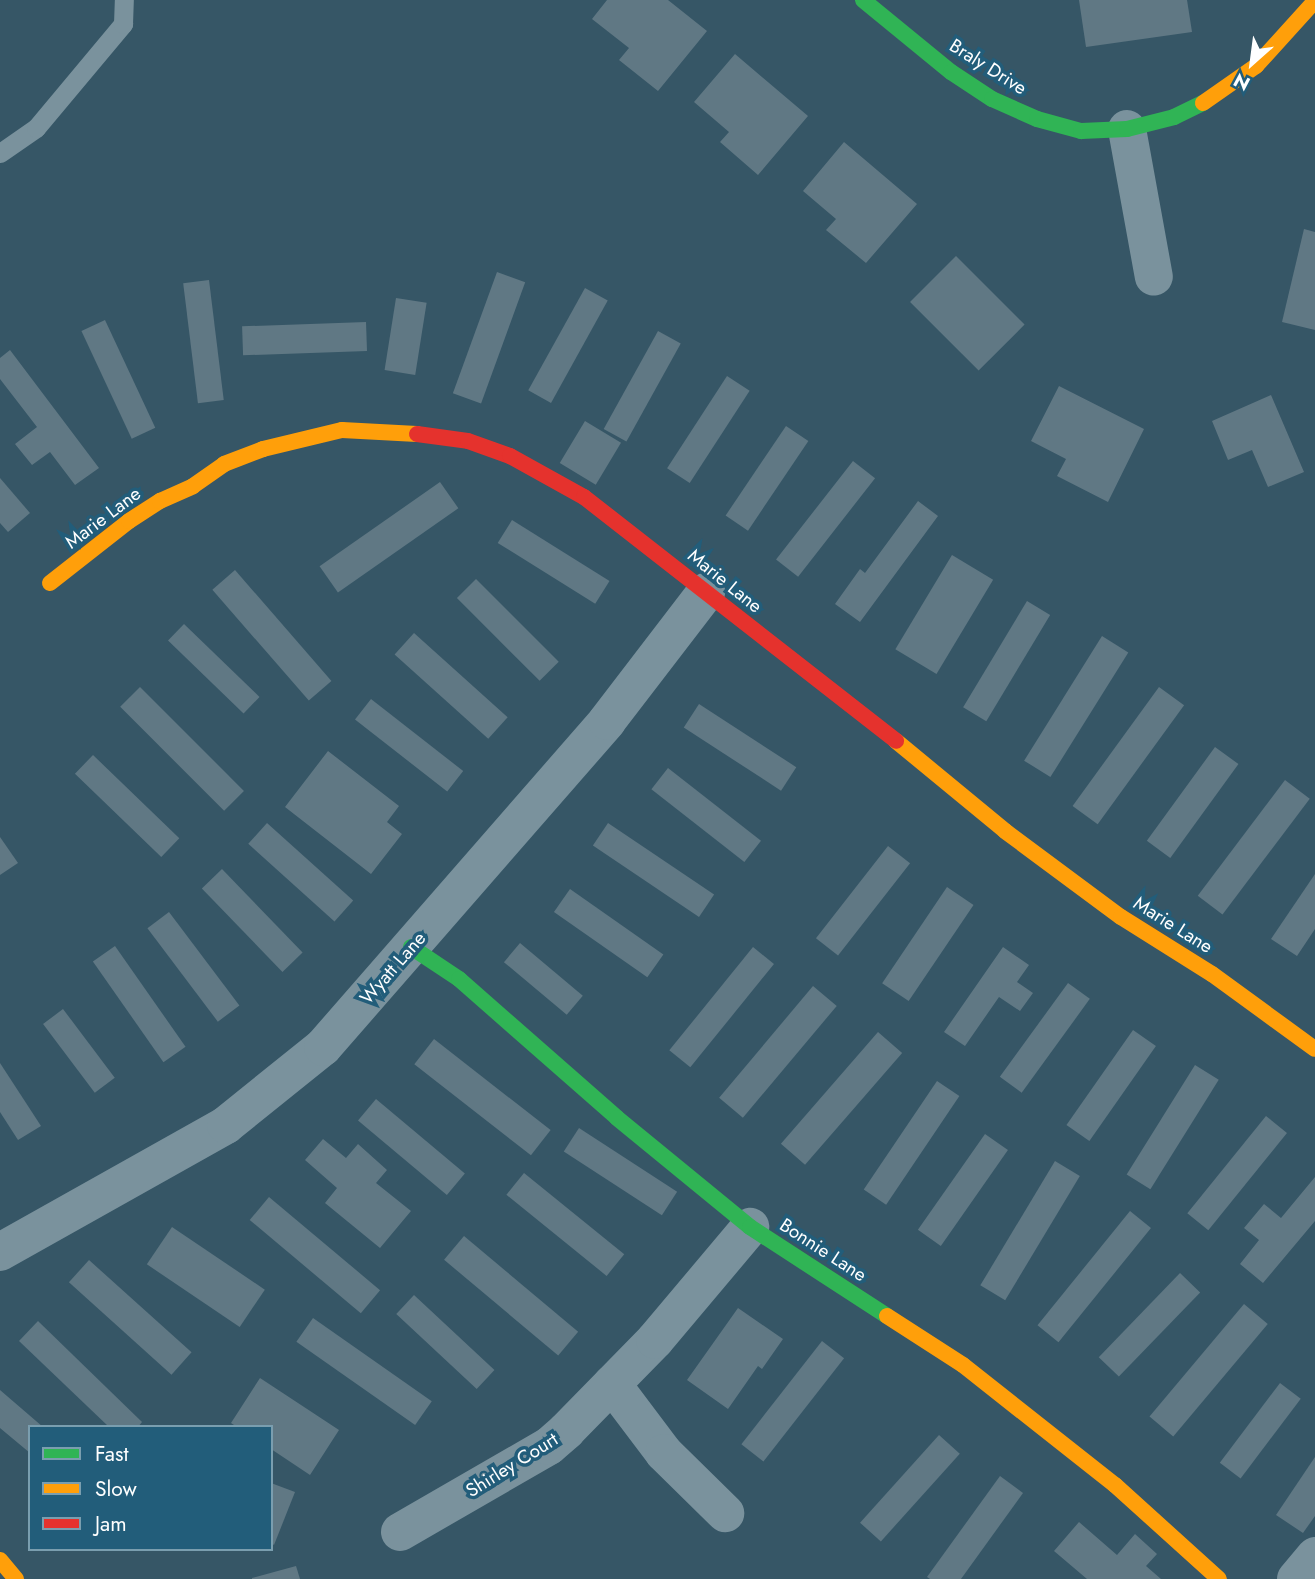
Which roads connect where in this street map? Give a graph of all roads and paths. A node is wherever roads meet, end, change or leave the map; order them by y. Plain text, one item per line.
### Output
1 (124, 0) edge
2 (863, 0) edge
3 (1315, 1) edge
4 (1127, 129) junction
5 (0, 153) edge
6 (1154, 277) dead end
7 (50, 583) dead end
8 (706, 592) junction
9 (411, 947) junction
10 (1315, 1049) edge
11 (750, 1227) junction
12 (0, 1252) edge
13 (612, 1384) junction
14 (725, 1513) dead end
15 (400, 1532) dead end
16 (1315, 1556) edge
17 (0, 1560) edge
18 (16, 1579) edge
19 (1219, 1579) edge
20 (1296, 1579) edge

1 - 5 lane
2 - 4 street, Braly Drive
3 - 4 street, Braly Drive
4 - 6 street
7 - 8 street, Marie Lane
8 - 9 street, Wyatt Lane
8 - 10 street, Marie Lane
9 - 11 street, Bonnie Lane
9 - 12 street, Wyatt Lane
11 - 13 street, Shirley Court
11 - 19 street, Bonnie Lane
13 - 14 street
13 - 15 street, Shirley Court
16 - 20 street
17 - 18 street

